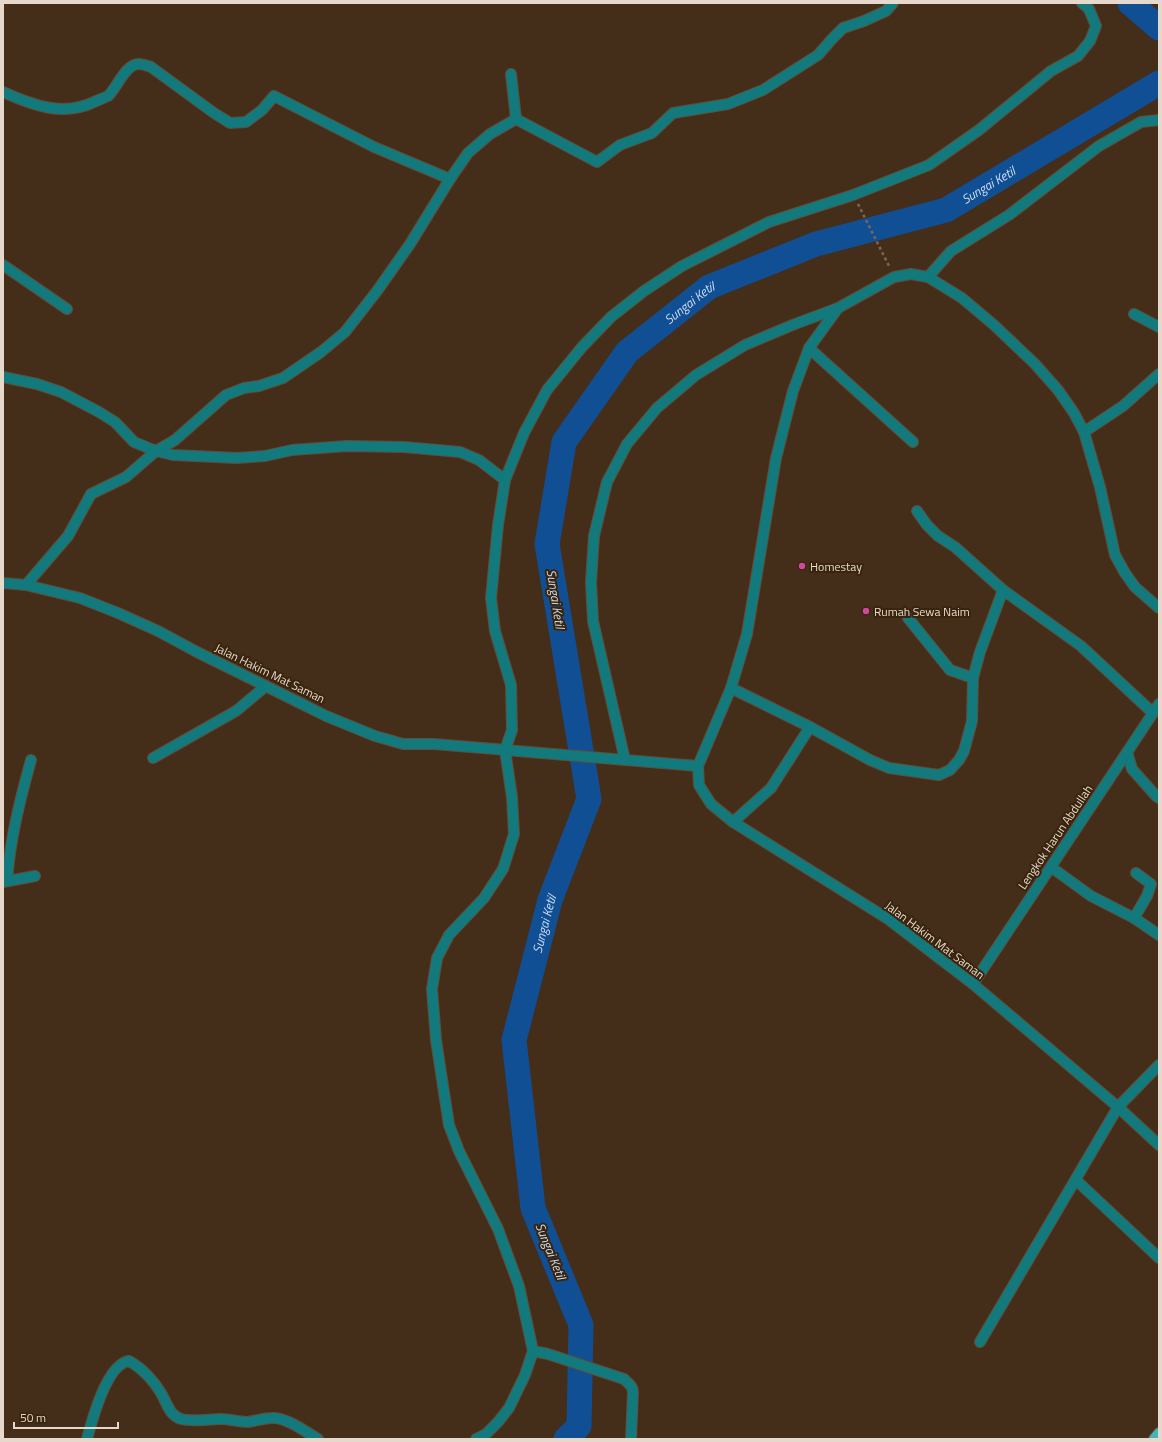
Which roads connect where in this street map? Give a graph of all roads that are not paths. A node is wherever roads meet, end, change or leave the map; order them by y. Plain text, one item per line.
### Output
1 (893, 3) edge
2 (1082, 3) edge
3 (511, 74) dead end
4 (3, 92) edge
5 (516, 119) junction
6 (1159, 120) edge
7 (450, 179) junction
8 (3, 265) edge
9 (928, 277) junction
10 (838, 308) junction
11 (67, 309) dead end
12 (1134, 314) dead end
13 (1159, 327) edge
14 (808, 348) junction
15 (1159, 374) edge
16 (3, 377) edge
17 (1084, 432) junction
18 (913, 442) dead end
19 (156, 451) junction
20 (505, 480) junction
21 (917, 512) dead end
22 (3, 583) edge
23 (26, 585) junction
24 (1003, 590) junction
25 (1159, 608) edge
26 (908, 618) dead end
27 (973, 678) junction
28 (266, 686) junction
29 (731, 688) junction
30 (1156, 709) edge
31 (810, 727) junction
32 (505, 750) junction
33 (1127, 752) junction
34 (153, 758) dead end
35 (31, 760) dead end
36 (625, 760) junction
37 (698, 766) junction
38 (1158, 795) edge
39 (733, 822) junction
40 (1051, 867) junction
41 (1136, 873) dead end
42 (35, 876) dead end
43 (5, 881) edge
44 (1134, 918) junction
45 (1159, 935) edge
46 (972, 984) junction
47 (1159, 1065) edge
48 (1118, 1107) junction
49 (1159, 1145) edge
50 (1076, 1180) junction
51 (1159, 1258) edge
52 (980, 1342) dead end
53 (533, 1351) junction
54 (1159, 1433) edge
55 (87, 1439) edge
56 (318, 1439) edge
57 (476, 1439) edge
58 (631, 1439) edge
59 (1154, 1439) edge

1 - 5 street
2 - 20 street
3 - 5 street
4 - 7 street
5 - 7 street
6 - 9 street
7 - 19 street
8 - 11 street
9 - 10 street
9 - 17 street
10 - 14 street
10 - 36 street
12 - 13 street
14 - 18 street
14 - 29 street
15 - 17 street
16 - 19 street
17 - 25 street
19 - 20 street
19 - 23 street
20 - 32 street
21 - 24 street
22 - 23 street, Jalan Hakim Mat Saman
23 - 28 street, Jalan Hakim Mat Saman
24 - 27 street
24 - 30 street
26 - 27 street
27 - 31 street
28 - 32 street, Jalan Hakim Mat Saman
28 - 34 street
29 - 31 street
29 - 37 street
30 - 33 street, Lengkok Harun Abdullah
31 - 39 street
32 - 36 street, Jalan Hakim Mat Saman
32 - 53 street
33 - 38 street
33 - 40 street, Lengkok Harun Abdullah
35 - 43 street
36 - 37 street, Jalan Hakim Mat Saman
37 - 39 street, Jalan Hakim Mat Saman
39 - 46 street, Jalan Hakim Mat Saman
40 - 44 street
40 - 46 street, Lengkok Harun Abdullah
41 - 44 street
42 - 43 street
44 - 45 street
46 - 48 street, Jalan Hakim Mat Saman
47 - 48 street
48 - 49 street, Jalan Hakim Mat Saman
48 - 50 street
50 - 51 street
50 - 52 street
53 - 57 street
53 - 58 street
54 - 59 main road
55 - 56 street

